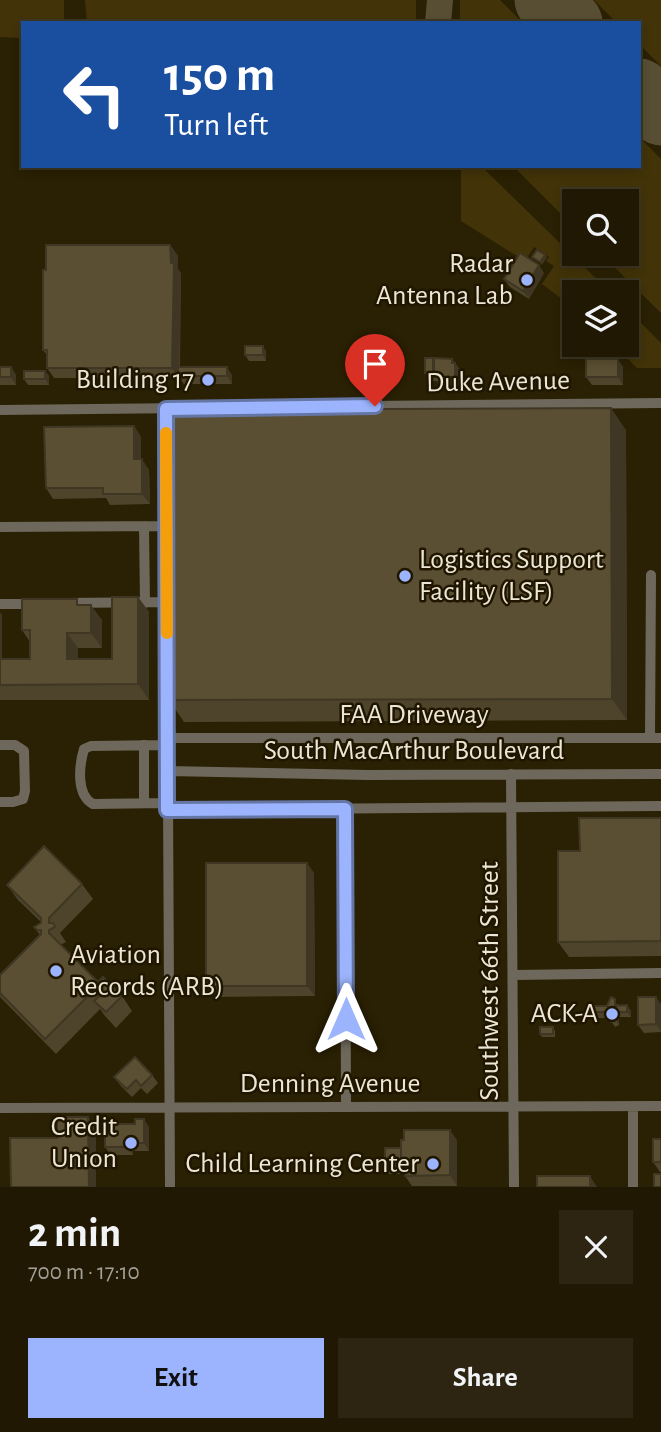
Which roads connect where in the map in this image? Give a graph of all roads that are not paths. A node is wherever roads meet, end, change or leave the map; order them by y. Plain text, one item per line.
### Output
1 (661, 403) edge
2 (166, 409) junction
3 (0, 410) edge
4 (144, 526) junction
5 (166, 526) junction
6 (0, 527) edge
7 (650, 575) dead end
8 (166, 602) junction
9 (145, 603) junction
10 (0, 604) edge
11 (656, 738) edge
12 (167, 741) junction
13 (0, 745) edge
14 (144, 745) junction
15 (167, 771) junction
16 (511, 774) junction
17 (661, 774) edge
18 (0, 802) edge
19 (144, 803) junction
20 (167, 806) junction
21 (661, 806) edge
22 (512, 807) junction
23 (345, 809) junction
24 (661, 973) edge
25 (513, 975) junction
26 (513, 1106) junction
27 (633, 1106) junction
28 (661, 1106) edge
29 (346, 1107) junction
30 (0, 1108) edge
31 (169, 1108) junction
32 (170, 1187) edge
33 (514, 1187) edge
34 (633, 1187) edge

1 - 2 street, Duke Avenue
2 - 3 street, Duke Avenue
2 - 5 street
4 - 5 street
4 - 6 street
4 - 9 street
5 - 8 street
7 - 11 street
8 - 9 street
8 - 12 street
9 - 10 street
11 - 12 street, FAA Driveway
12 - 14 street, FAA Driveway
12 - 15 street
13 - 18 street
14 - 19 street
14 - 19 street, FAA Driveway
15 - 16 street, South MacArthur Boulevard
15 - 20 street
16 - 17 street, South MacArthur Boulevard
16 - 22 street, Southwest 66th Street
19 - 20 street
20 - 23 street
20 - 31 street
21 - 22 street
22 - 23 street
22 - 25 street, Southwest 66th Street
23 - 29 street
24 - 25 street
25 - 26 street, Southwest 66th Street
26 - 27 street, Denning Avenue
26 - 29 street, Denning Avenue
26 - 33 street, Southwest 66th Street
27 - 28 street, Denning Avenue
27 - 34 street
29 - 31 street, Denning Avenue
30 - 31 street, Denning Avenue
31 - 32 street

